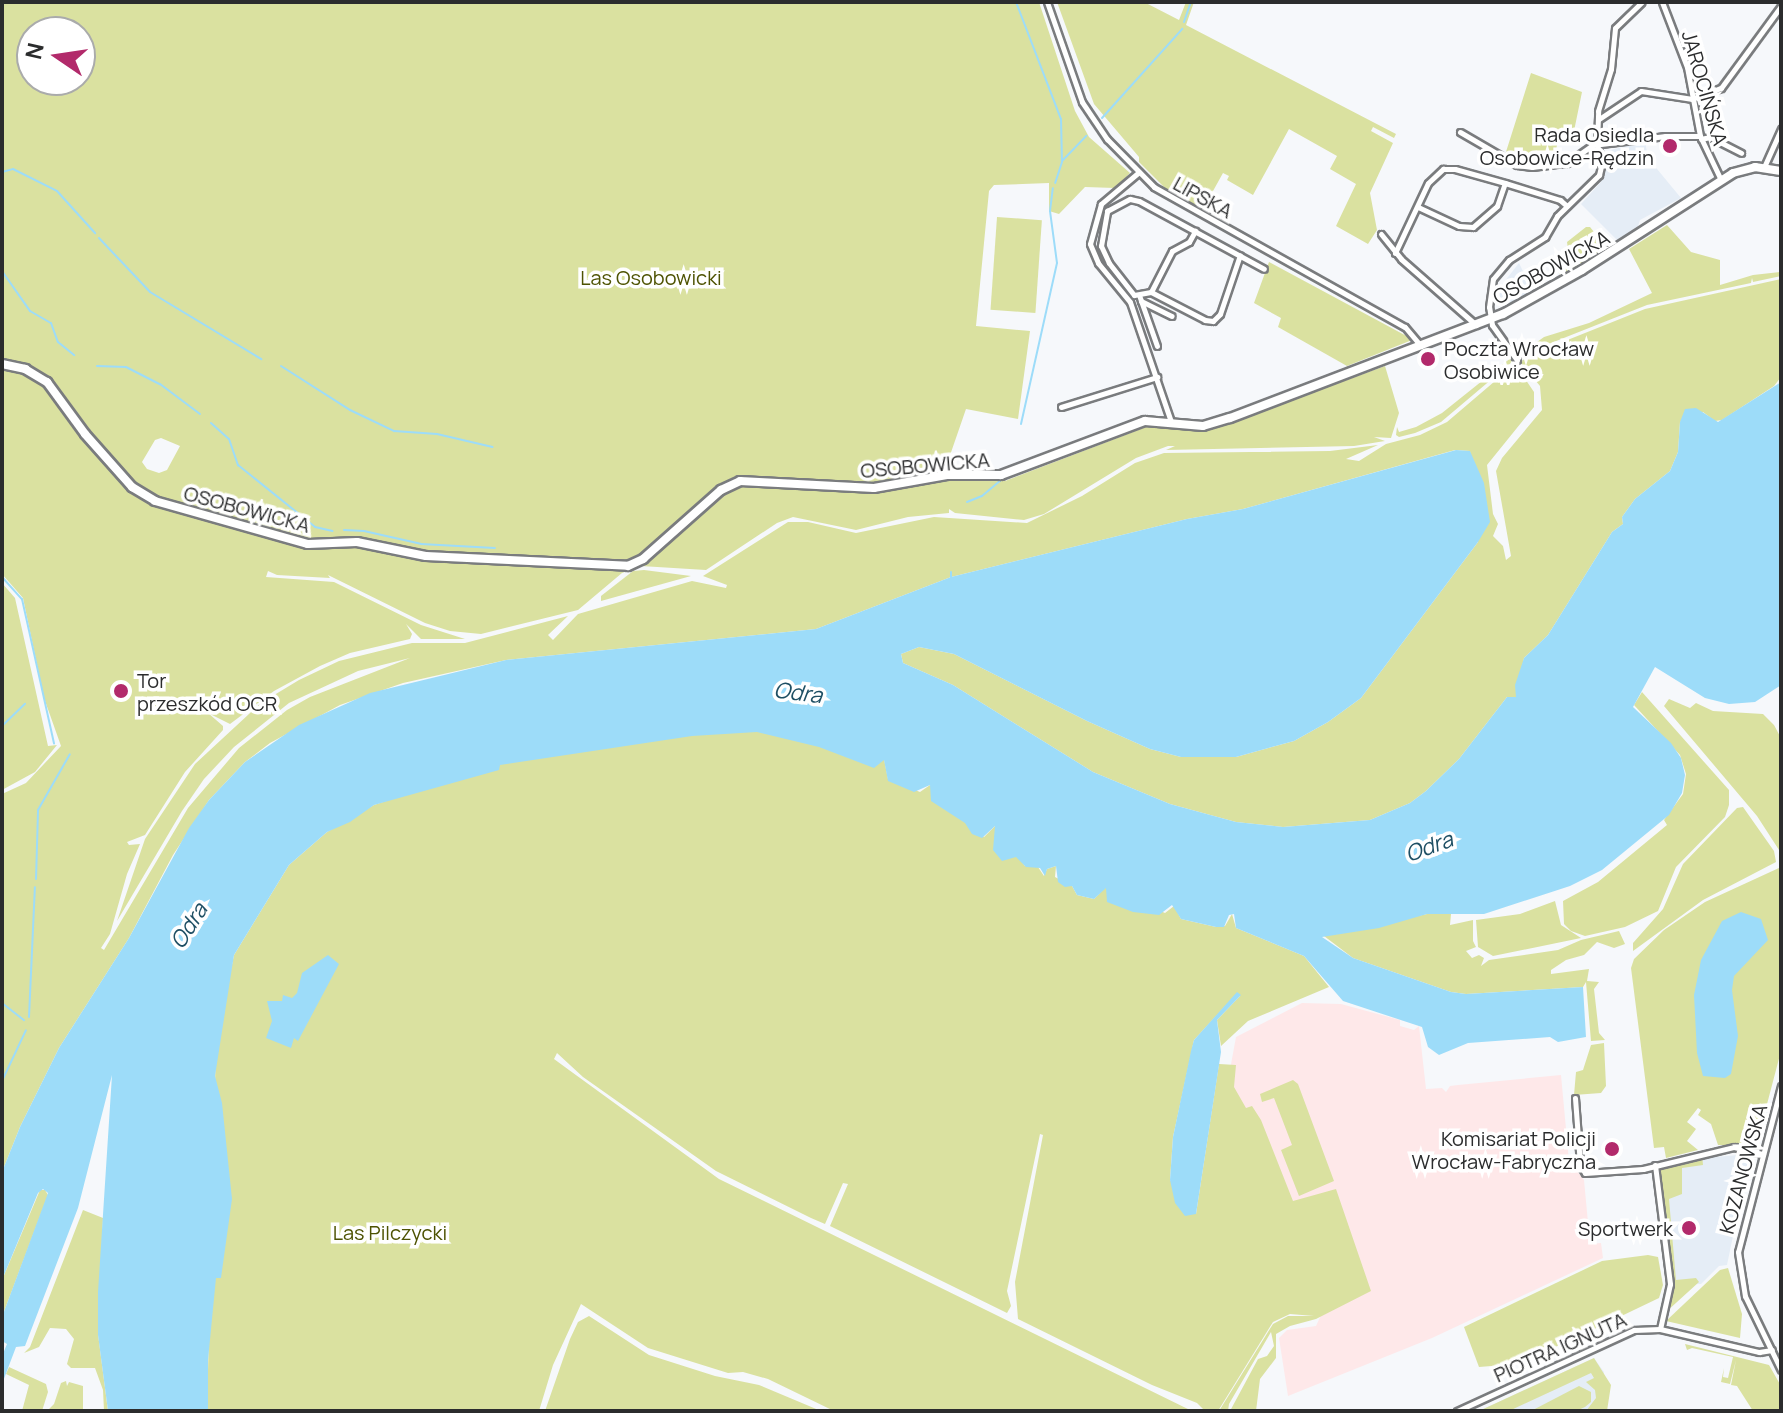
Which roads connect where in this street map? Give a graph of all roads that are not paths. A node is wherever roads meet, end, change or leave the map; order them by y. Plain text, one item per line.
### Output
1 (1047, 2) edge
2 (1642, 2) edge
3 (1662, 2) edge
4 (1781, 6) edge
5 (1692, 99) junction
6 (1599, 119) junction
7 (1781, 129) edge
8 (1460, 132) dead end
9 (1700, 137) junction
10 (1597, 145) junction
11 (1741, 153) dead end
12 (1764, 167) junction
13 (1781, 171) edge
14 (1139, 172) junction
15 (1721, 180) junction
16 (1505, 183) junction
17 (1567, 206) junction
18 (1418, 207) junction
19 (1195, 231) junction
20 (1381, 234) dead end
21 (1395, 253) junction
22 (1240, 255) junction
23 (1264, 269) dead end
24 (1151, 292) junction
25 (1135, 298) junction
26 (1172, 316) dead end
27 (1490, 319) junction
28 (1476, 325) junction
29 (1157, 346) dead end
30 (1422, 347) junction
31 (1517, 360) dead end
32 (2, 364) edge
33 (1157, 377) junction
34 (1061, 407) dead end
35 (1171, 422) junction
36 (1781, 1086) edge
37 (1575, 1098) dead end
38 (1763, 1154) junction
39 (1655, 1165) junction
40 (1660, 1329) junction
41 (1772, 1350) junction
42 (1781, 1363) edge
43 (1781, 1370) edge
44 (1457, 1411) edge

1 - 14 street, LIPSKA
2 - 6 street
3 - 5 street, JAROCIŃSKA
4 - 5 street
5 - 6 street
5 - 9 street, JAROCIŃSKA
6 - 10 street
7 - 12 street
8 - 10 street
9 - 10 street
9 - 11 street
9 - 15 street, JAROCIŃSKA
10 - 17 street
12 - 13 street, OSOBOWICKA
12 - 15 street, OSOBOWICKA
14 - 25 street
14 - 30 street, LIPSKA
15 - 27 street, OSOBOWICKA
16 - 17 street
16 - 18 street
16 - 18 street
17 - 27 street
18 - 21 street
19 - 22 street
19 - 24 street
19 - 25 street
20 - 21 street
21 - 28 street
22 - 23 street
22 - 24 street
24 - 25 street
25 - 26 street
25 - 29 street
25 - 33 street
27 - 28 street, OSOBOWICKA
27 - 31 street
28 - 30 street, OSOBOWICKA
30 - 35 street, OSOBOWICKA
32 - 35 street, OSOBOWICKA
33 - 34 street
33 - 35 street
36 - 38 street, KOZANOWSKA
37 - 39 street
38 - 39 street
38 - 41 street, KOZANOWSKA
39 - 40 street
40 - 41 street, PIOTRA IGNUTA
40 - 44 street, PIOTRA IGNUTA
41 - 42 street, KOZANOWSKA
41 - 43 street, KOZANOWSKA

